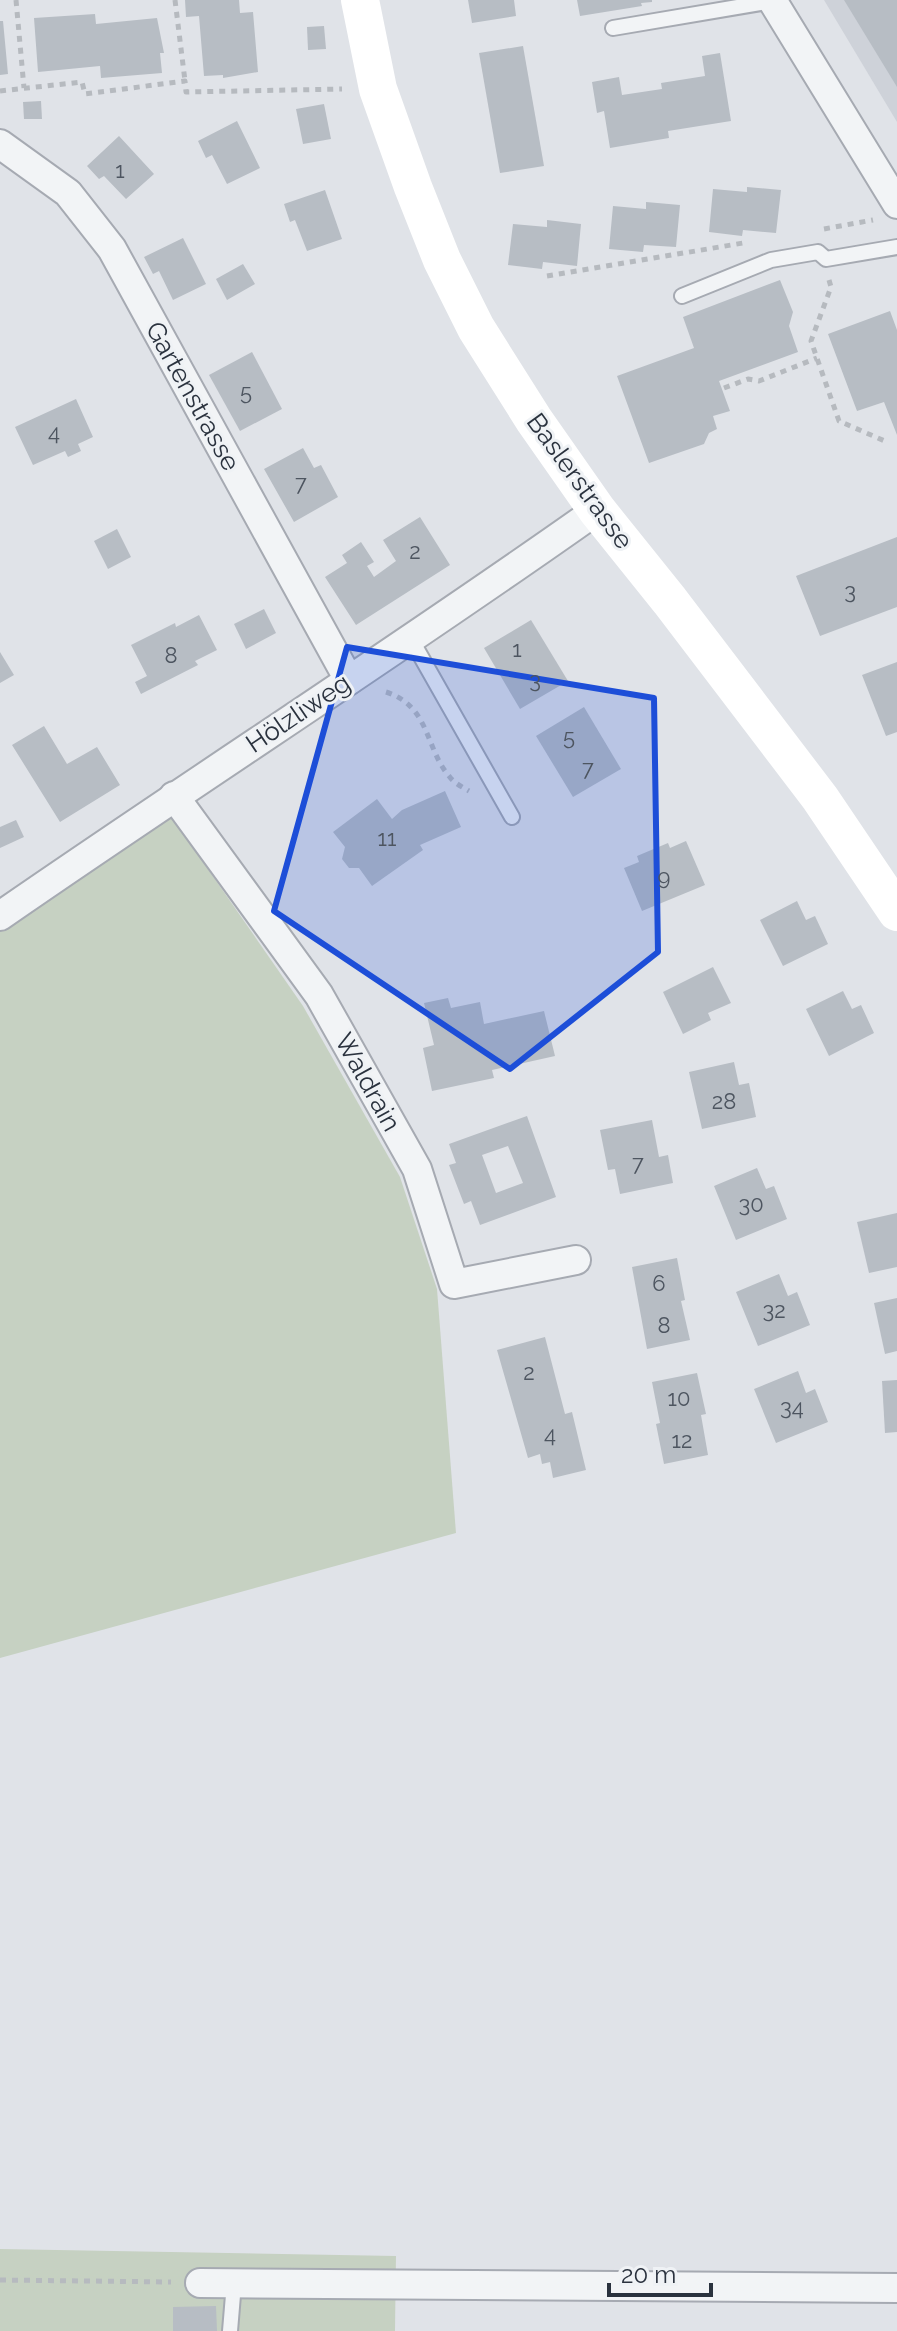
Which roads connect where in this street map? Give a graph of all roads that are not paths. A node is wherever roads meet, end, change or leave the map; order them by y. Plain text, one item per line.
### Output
1 (360, 0) edge
2 (772, 0) edge
3 (613, 28) dead end
4 (0, 144) edge
5 (889, 211) edge
6 (897, 247) edge
7 (682, 296) dead end
8 (597, 510) junction
9 (411, 639) junction
10 (344, 682) junction
11 (174, 796) junction
12 (512, 817) dead end
13 (897, 912) edge
14 (0, 916) edge
15 (576, 1260) dead end
16 (200, 2283) road end
17 (234, 2283) junction
18 (897, 2288) edge
19 (230, 2331) edge

1 - 8 main road, Baslerstrasse
2 - 3 lane
2 - 5 street
4 - 10 street, Gartenstrasse
6 - 7 lane
8 - 9 street, Hölzliweg
8 - 13 main road, Baslerstrasse
9 - 10 street, Hölzliweg
9 - 12 lane
10 - 11 street, Hölzliweg
11 - 14 street, Hölzliweg
11 - 15 street, Waldrain
16 - 17 street
17 - 18 street
17 - 19 lane

